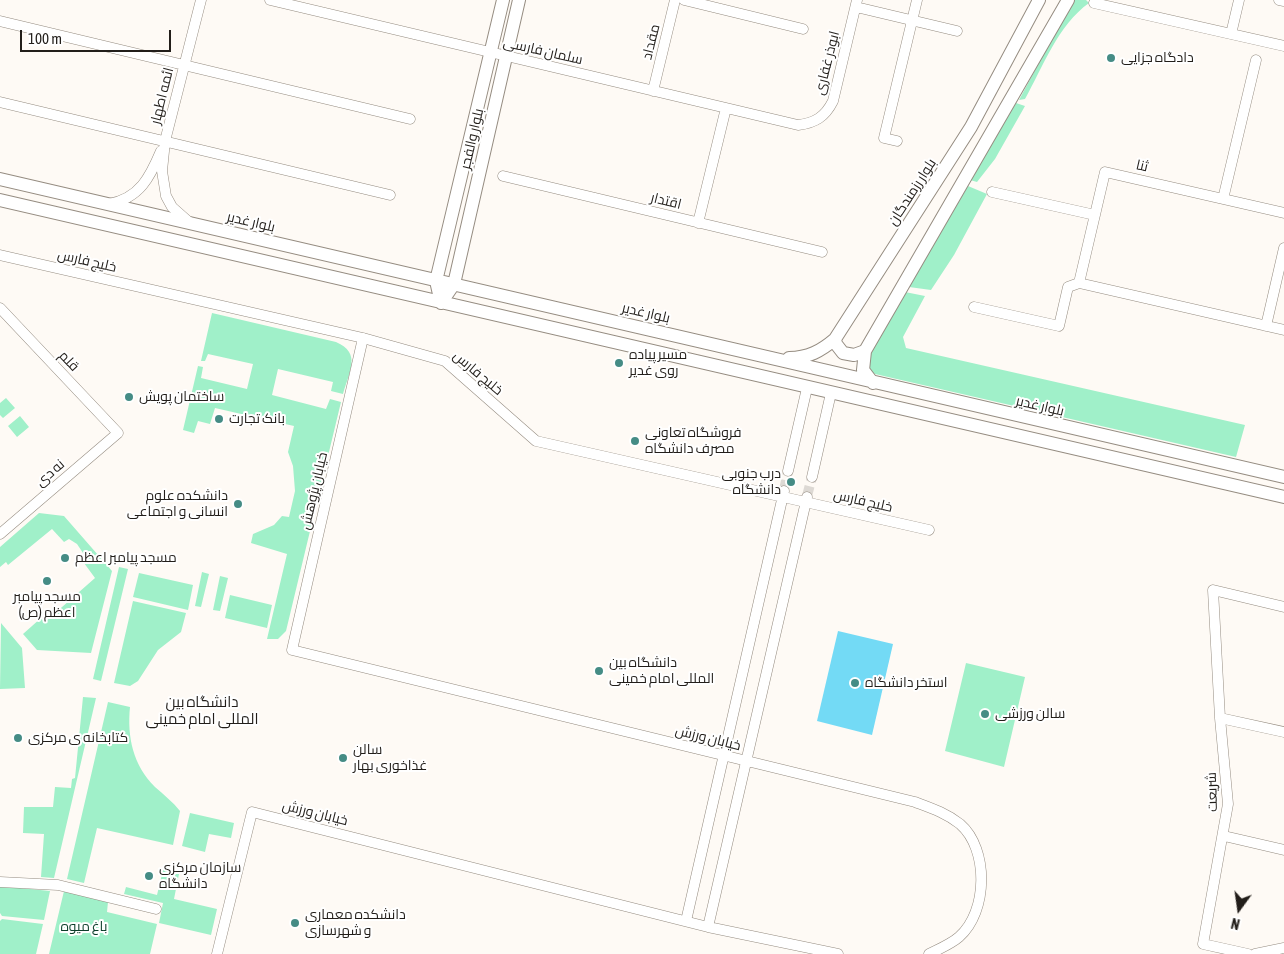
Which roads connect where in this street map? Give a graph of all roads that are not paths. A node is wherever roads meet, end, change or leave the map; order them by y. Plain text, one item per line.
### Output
1 (201, 0) edge
2 (270, 0) edge
3 (503, 0) edge
4 (519, 0) edge
5 (675, 0) edge
6 (684, 0) edge
7 (917, 0) edge
8 (1039, 0) edge
9 (1068, 0) edge
10 (1239, 0) edge
11 (1279, 0) edge
12 (1284, 1) edge
13 (290, 2) edge
14 (856, 3) edge
15 (1094, 3) dead end
16 (912, 20) junction
17 (0, 21) edge
18 (803, 29) dead end
19 (957, 31) dead end
20 (1231, 34) junction
21 (1284, 46) edge
22 (490, 52) junction
23 (506, 57) junction
24 (1256, 60) dead end
25 (184, 65) junction
26 (653, 91) junction
27 (0, 102) edge
28 (726, 108) junction
29 (410, 119) dead end
30 (810, 123) joint
31 (165, 141) junction
32 (897, 141) dead end
33 (504, 176) dead end
34 (0, 180) edge
35 (992, 192) dead end
36 (390, 195) dead end
37 (1223, 199) junction
38 (0, 200) edge
39 (106, 204) junction
40 (1284, 214) edge
41 (1095, 215) junction
42 (698, 223) junction
43 (191, 224) junction
44 (1284, 248) edge
45 (822, 252) dead end
46 (0, 255) edge
47 (436, 281) junction
48 (1079, 283) junction
49 (454, 284) junction
50 (441, 303) junction
51 (974, 307) dead end
52 (0, 308) edge
53 (1266, 326) junction
54 (1284, 330) edge
55 (363, 338) junction
56 (836, 339) junction
57 (865, 351) junction
58 (776, 358) junction
59 (874, 383) junction
60 (807, 388) junction
61 (831, 393) junction
62 (118, 433) joint
63 (1174, 452) junction
64 (788, 471) tunnel mouth
65 (1170, 471) junction
66 (1284, 477) edge
67 (812, 478) tunnel mouth
68 (783, 493) junction
69 (1284, 498) edge
70 (807, 499) junction
71 (929, 530) dead end
72 (0, 534) edge
73 (1284, 607) edge
74 (292, 650) joint
75 (1220, 718) junction
76 (1284, 732) edge
77 (724, 756) junction
78 (746, 761) junction
79 (1224, 836) junction
80 (1284, 850) edge
81 (0, 882) edge
82 (156, 908) dead end
83 (686, 921) junction
84 (708, 927) junction
85 (1284, 948) edge
86 (217, 954) edge
87 (838, 954) edge
88 (929, 954) edge
89 (1248, 954) edge
90 (1255, 954) edge

1 - 25 street, ائمه اطهار
2 - 13 street, سلمان فارسی
3 - 22 main road, بلوار والفجر
4 - 23 main road, بلوار والفجر
5 - 26 street, مقداد
6 - 18 street
7 - 16 street
8 - 56 main road, بلوار رزمندگان
9 - 57 main road
10 - 20 street
11 - 12 street
13 - 22 street, سلمان فارسی
14 - 16 street
14 - 30 street, ابوذر غفاری
15 - 20 street
16 - 19 street
16 - 32 street
17 - 25 street
20 - 21 street
22 - 23 street, سلمان فارسی
22 - 47 main road, بلوار والفجر
23 - 26 street, سلمان فارسی
23 - 49 main road, بلوار والفجر
24 - 37 street
25 - 29 street
25 - 31 street, ائمه اطهار
26 - 28 street, سلمان فارسی
27 - 31 street
28 - 30 street, سلمان فارسی
28 - 42 street
31 - 36 street
31 - 39 street, ائمه اطهار
31 - 43 street, ائمه اطهار
33 - 42 street, اقتدار
34 - 39 main road, بلوار غدیر
35 - 41 street
37 - 40 street, ثنا
37 - 41 street, ثنا
38 - 50 main road
39 - 43 main road, بلوار غدیر
41 - 48 street, ثنا
42 - 45 street, اقتدار
43 - 47 main road, بلوار غدیر
44 - 53 street
46 - 55 street, خلیج فارس
47 - 49 main road, بلوار غدیر
47 - 50 main road
48 - 51 street
48 - 53 street
49 - 50 main road
49 - 58 main road, بلوار غدیر
50 - 60 main road
52 - 62 street, قلم
53 - 54 street
55 - 68 street, خلیج فارس
55 - 74 street, خیابان پژوهش
56 - 57 main road
56 - 58 main road, بلوار رزمندگان
57 - 59 main road
58 - 59 main road, بلوار غدیر
59 - 63 main road, بلوار غدیر
60 - 61 main road
60 - 64 street
61 - 65 main road
61 - 67 street
62 - 72 street, نه دی
63 - 65 main road
63 - 66 main road, بلوار غدیر
65 - 69 main road
68 - 70 street, خلیج فارس
68 - 77 street
70 - 71 street, خلیج فارس
70 - 78 street
73 - 75 street, شریعت
74 - 77 street, خیابان ورزش
75 - 76 street
75 - 79 street, شریعت
77 - 78 street, خیابان ورزش
77 - 83 street
78 - 84 street
78 - 88 street, خیابان ورزش
79 - 80 street
79 - 89 street, شریعت
81 - 82 street
83 - 84 street, خیابان ورزش
83 - 86 street, خیابان ورزش
84 - 87 street, خیابان ورزش
85 - 90 street

